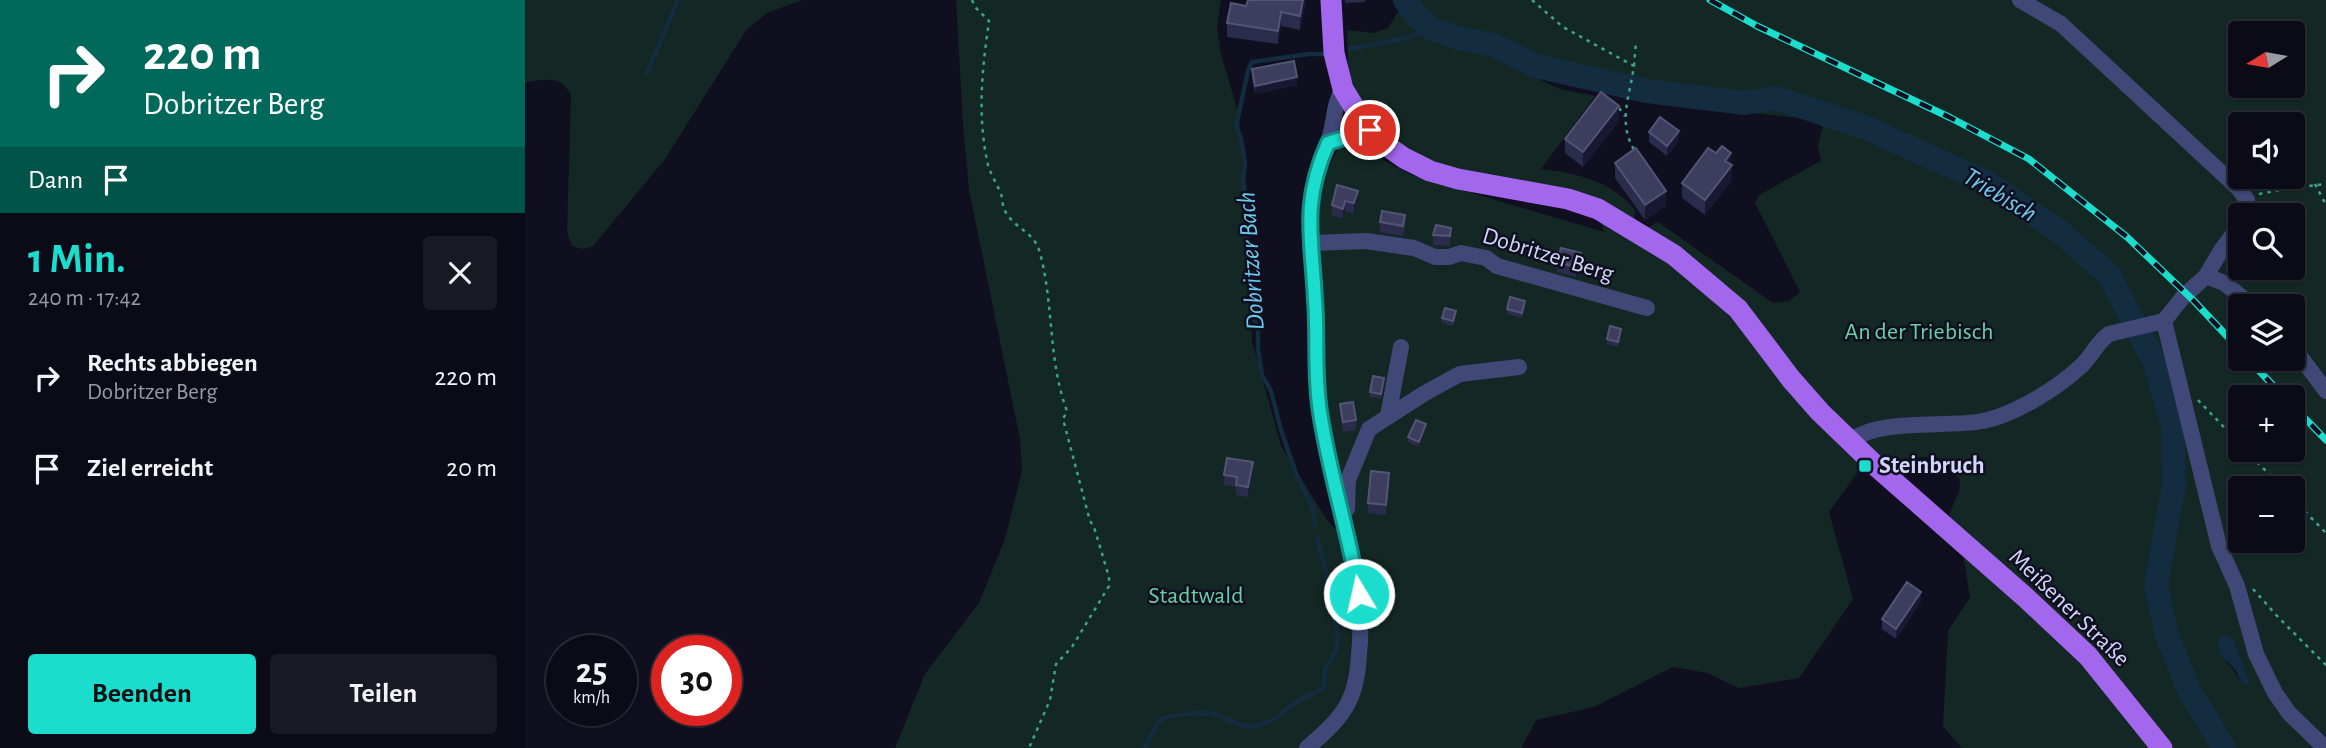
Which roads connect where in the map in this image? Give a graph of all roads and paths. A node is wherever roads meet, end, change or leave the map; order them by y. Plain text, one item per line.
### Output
1 (972, 0) edge
2 (1331, 0) edge
3 (1532, 0) edge
4 (2020, 0) edge
5 (1636, 41) dead end
6 (1634, 66) junction
7 (1343, 89) junction
8 (1619, 108) edge
9 (1625, 116) junction
10 (1370, 130) junction
11 (1328, 143) junction
12 (1638, 155) edge
13 (2315, 184) junction
14 (2326, 184) edge
15 (2244, 203) edge
16 (2252, 203) edge
17 (2326, 205) edge
18 (2228, 240) edge
19 (1311, 243) junction
20 (2206, 276) junction
21 (2238, 294) edge
22 (1647, 308) dead end
23 (2158, 322) junction
24 (1401, 347) dead end
25 (2305, 362) edge
26 (1519, 367) dead end
27 (2179, 379) junction
28 (2326, 391) edge
29 (1388, 416) junction
30 (2228, 431) edge
31 (1851, 441) junction
32 (2257, 462) edge
33 (2271, 476) edge
34 (2305, 511) edge
35 (1346, 526) junction
36 (2326, 533) edge
37 (2234, 577) junction
38 (2326, 665) edge
39 (1029, 748) edge
40 (1307, 748) edge
41 (2162, 748) edge
42 (2325, 748) edge

1 - 39 path
2 - 7 main road, Meißener Straße
3 - 6 path
4 - 15 street
5 - 6 path
6 - 9 path
7 - 10 main road, Meißener Straße
7 - 11 street
8 - 9 path
9 - 12 path
10 - 11 street
10 - 31 main road, Meißener Straße
11 - 19 street
13 - 14 path
13 - 16 path
13 - 17 path
18 - 20 street
19 - 22 street, Dobritzer Berg
19 - 35 street
20 - 21 street
20 - 23 street
23 - 27 street
23 - 31 street
24 - 29 street
25 - 28 street
26 - 29 street
27 - 30 path
27 - 37 street
29 - 35 street
31 - 41 main road, Meißener Straße
32 - 33 path
34 - 36 path
35 - 40 street
37 - 38 path
37 - 42 street

